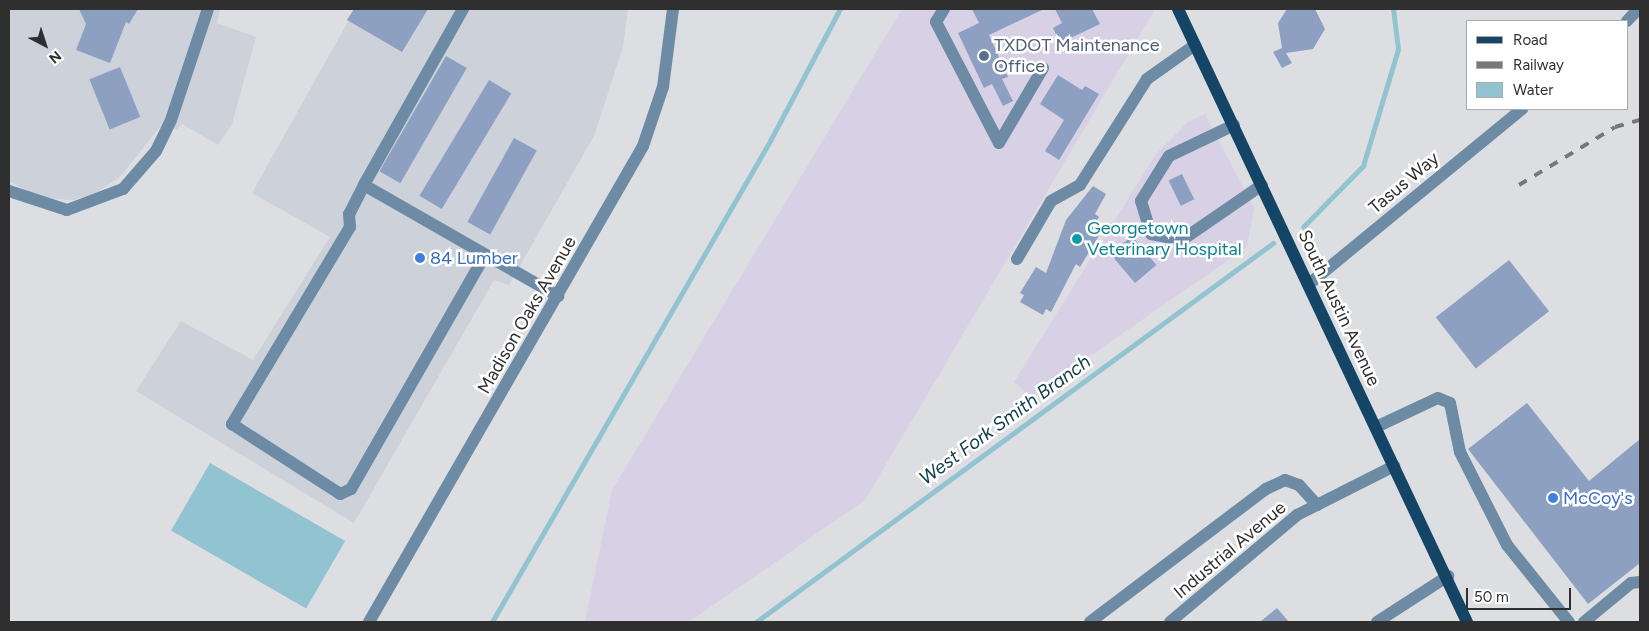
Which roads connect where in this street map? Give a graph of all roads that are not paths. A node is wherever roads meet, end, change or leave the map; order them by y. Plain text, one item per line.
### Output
1 (208, 9) edge
2 (463, 9) edge
3 (673, 9) edge
4 (944, 9) edge
5 (1178, 9) edge
6 (1638, 9) edge
7 (1628, 20) edge
8 (1195, 45) junction
9 (1043, 68) dead end
10 (1521, 110) edge
11 (1234, 124) junction
12 (364, 185) junction
13 (1262, 186) junction
14 (9, 191) edge
15 (485, 255) junction
16 (1017, 259) dead end
17 (1309, 284) junction
18 (558, 296) junction
19 (1376, 427) junction
20 (1394, 466) junction
21 (1317, 505) junction
22 (1448, 576) junction
23 (1640, 582) edge
24 (369, 622) edge
25 (1090, 622) edge
26 (1170, 622) edge
27 (1376, 622) edge
28 (1467, 622) edge
29 (1569, 622) edge
30 (1584, 622) edge

1 - 14 street
2 - 12 street
3 - 18 street, Madison Oaks Avenue
4 - 9 street
5 - 8 main road, South Austin Avenue
6 - 7 street
8 - 11 main road, South Austin Avenue
8 - 16 street
10 - 17 street, Tasus Way
11 - 13 main road, South Austin Avenue
11 - 13 street
12 - 15 street
12 - 15 street
13 - 17 main road, South Austin Avenue
15 - 18 street
17 - 19 main road, South Austin Avenue
18 - 24 street, Madison Oaks Avenue
19 - 20 main road, South Austin Avenue
19 - 29 street
20 - 21 street, Industrial Avenue
20 - 22 main road, South Austin Avenue
21 - 25 street
21 - 26 street, Industrial Avenue
22 - 27 street
22 - 28 main road, South Austin Avenue
23 - 30 street

